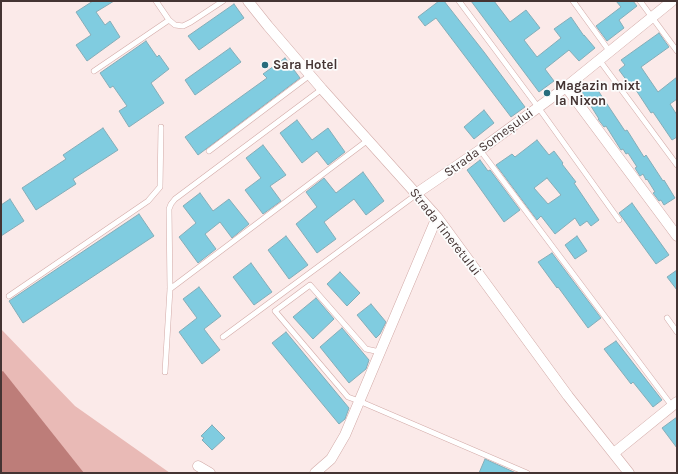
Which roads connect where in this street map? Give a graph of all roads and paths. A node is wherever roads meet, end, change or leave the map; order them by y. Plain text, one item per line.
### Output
1 (156, 1) edge
2 (223, 1) edge
3 (248, 1) edge
4 (459, 1) edge
5 (573, 1) edge
6 (640, 1) edge
7 (672, 1) edge
8 (653, 18) junction
9 (169, 20) junction
10 (677, 51) edge
11 (610, 52) junction
12 (600, 61) junction
13 (94, 71) dead end
14 (310, 75) junction
15 (566, 87) junction
16 (322, 89) junction
17 (538, 107) junction
18 (161, 127) dead end
19 (368, 140) junction
20 (480, 150) junction
21 (209, 151) dead end
22 (677, 165) edge
23 (417, 194) junction
24 (438, 217) junction
25 (620, 220) dead end
26 (677, 236) edge
27 (170, 289) junction
28 (9, 296) dead end
29 (667, 318) dead end
30 (677, 332) edge
31 (224, 337) dead end
32 (380, 352) junction
33 (165, 372) dead end
34 (360, 401) junction
35 (674, 404) edge
36 (614, 453) junction
37 (198, 466) dead end
38 (210, 473) edge
39 (315, 473) edge
40 (527, 473) edge
41 (628, 473) edge

1 - 9 lane
2 - 9 lane
3 - 14 street, Strada Tineretului
4 - 17 lane
5 - 11 lane
6 - 8 lane
7 - 8 street, Strada Someșului
8 - 10 lane
8 - 11 street, Strada Someșului
9 - 13 lane
11 - 12 street, Strada Someșului
12 - 15 street, Strada Someșului
12 - 22 lane
14 - 16 street, Strada Tineretului
14 - 21 lane
15 - 17 street, Strada Someșului
15 - 26 street
16 - 19 street, Strada Tineretului
16 - 27 lane
17 - 20 street, Strada Someșului
17 - 25 lane
18 - 28 lane
19 - 23 street, Strada Tineretului
19 - 27 lane
20 - 23 street, Strada Someșului
20 - 35 lane
23 - 24 street, Strada Tineretului
23 - 31 lane
24 - 32 street
24 - 36 street, Strada Tineretului
27 - 33 lane
29 - 30 lane
32 - 34 street
32 - 34 lane
34 - 39 street
34 - 40 lane
35 - 36 street
36 - 41 street, Strada Tineretului
37 - 38 street

